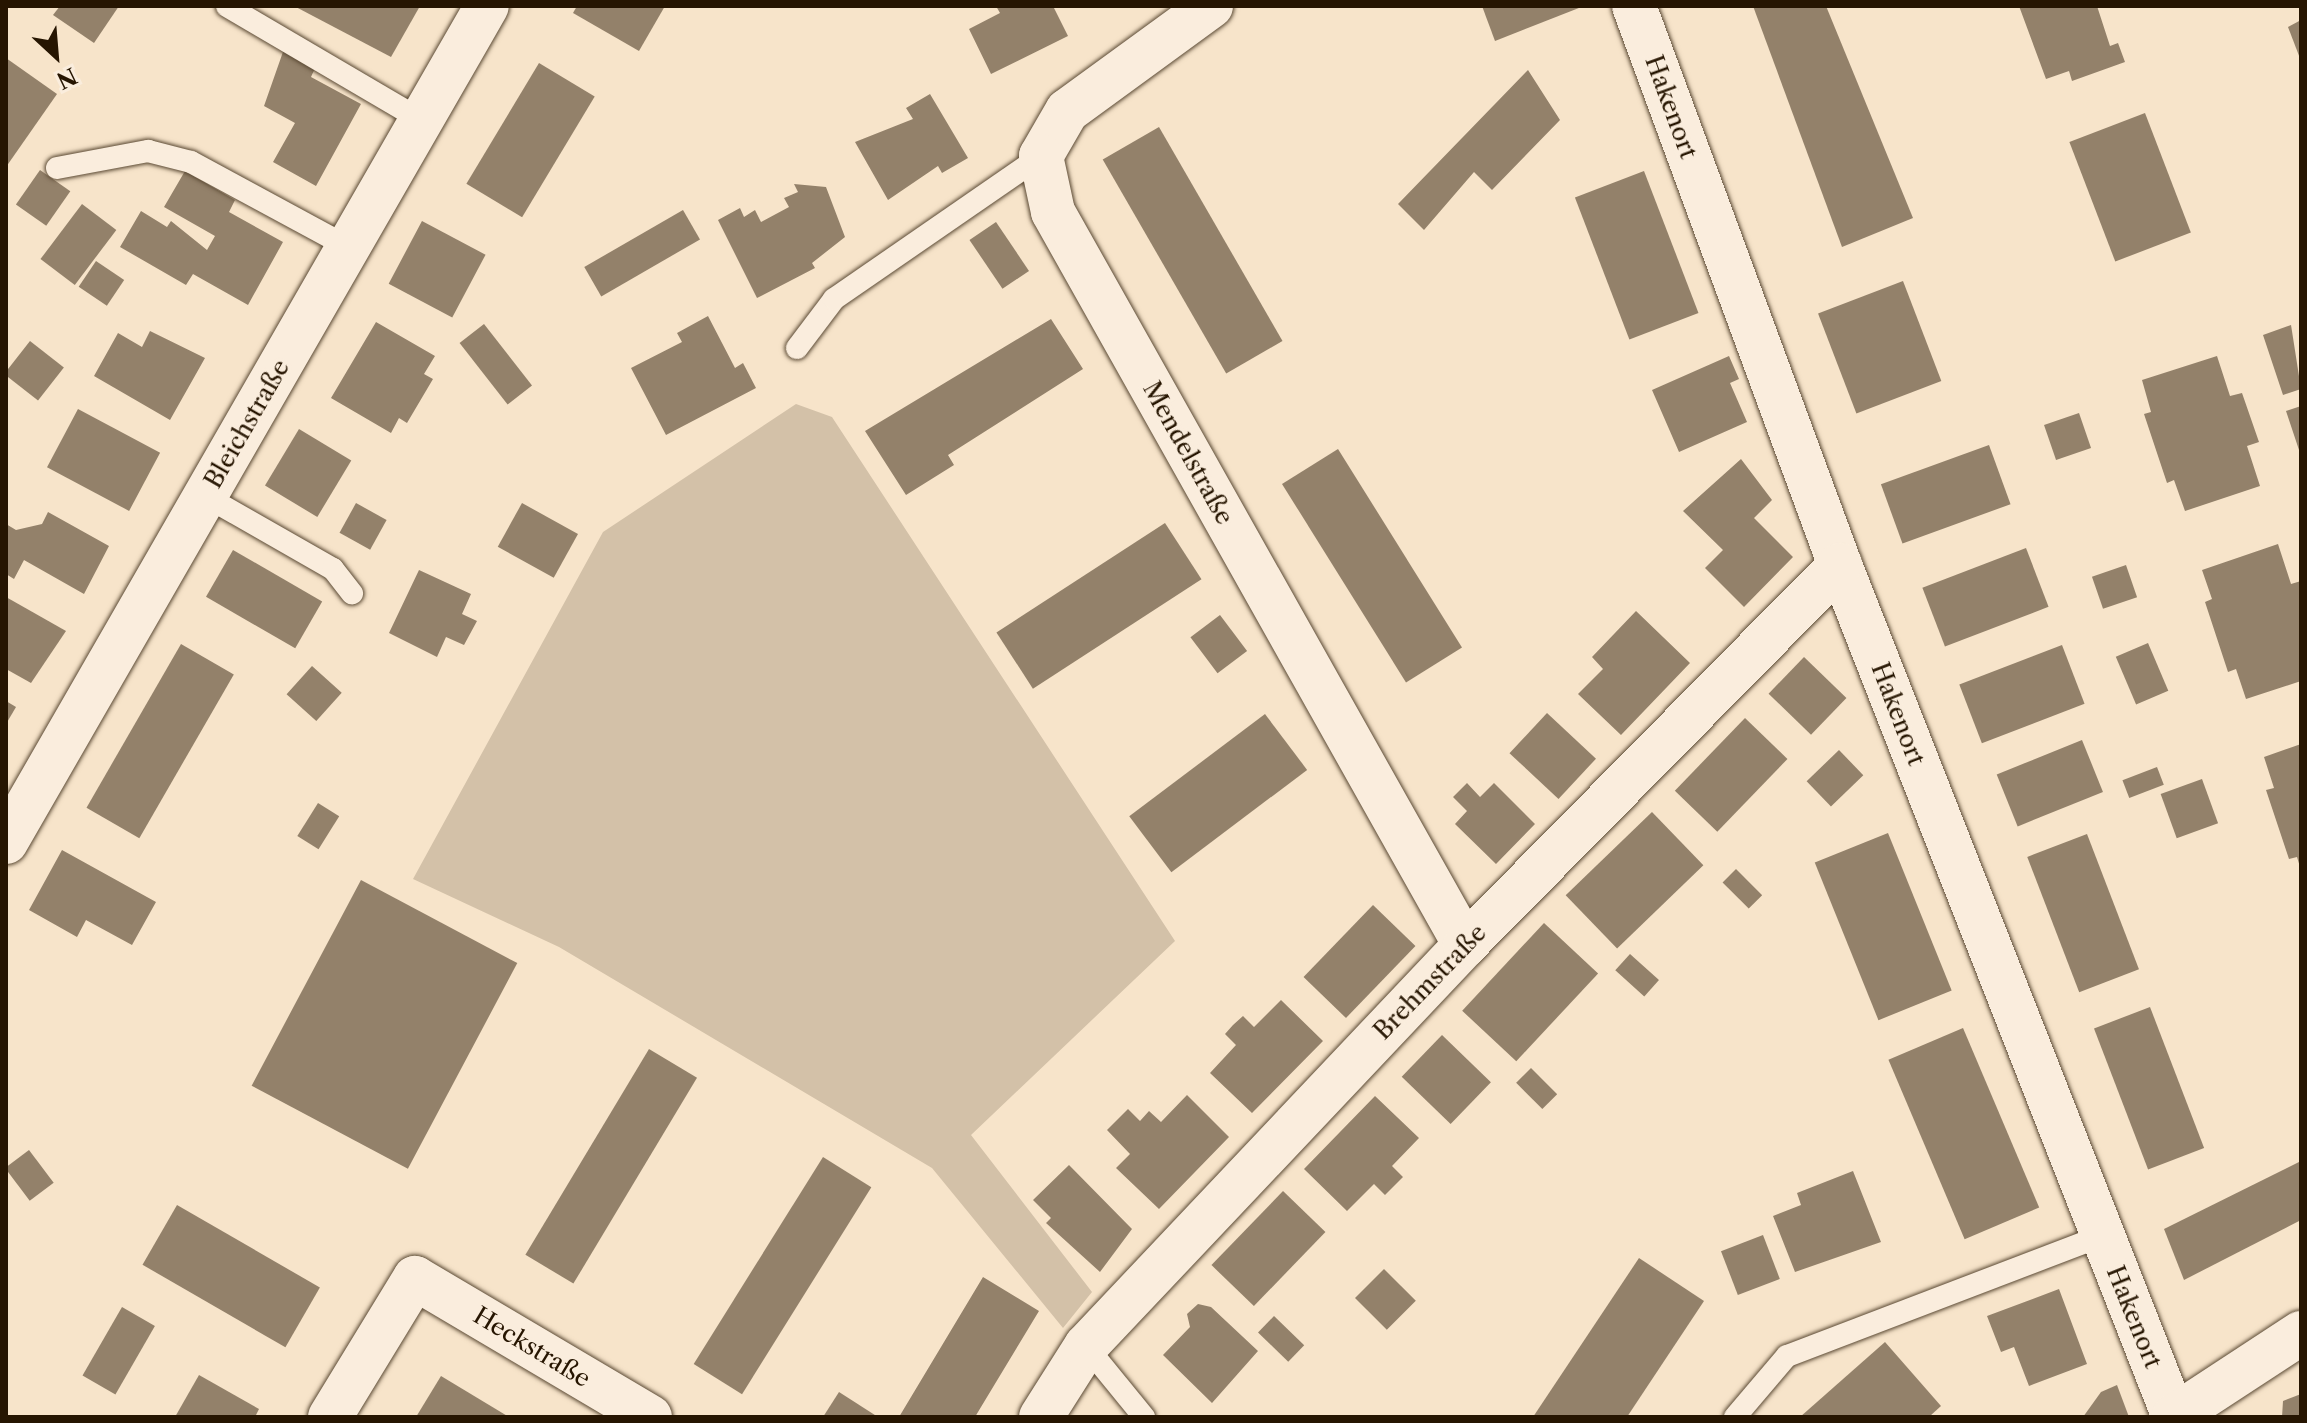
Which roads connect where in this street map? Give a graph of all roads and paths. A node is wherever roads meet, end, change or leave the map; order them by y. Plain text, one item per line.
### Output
1 (227, 6) edge
2 (487, 6) edge
3 (1211, 6) edge
4 (1634, 6) edge
5 (421, 120) junction
6 (1041, 156) junction
7 (57, 168) dead end
8 (348, 247) junction
9 (797, 348) dead end
10 (205, 496) junction
11 (1840, 565) junction
12 (352, 593) dead end
13 (6, 842) edge
14 (1465, 945) junction
15 (2101, 1236) junction
16 (2301, 1333) edge
17 (1086, 1346) junction
18 (330, 1417) edge
19 (650, 1417) edge
20 (1041, 1417) edge
21 (1144, 1417) edge
22 (1735, 1417) edge
23 (2174, 1417) edge

1 - 5 lane
2 - 5 street, Bleichstraße
3 - 6 street
4 - 11 street, Hakenort
5 - 8 street, Bleichstraße
6 - 9 lane
6 - 14 street, Mendelstraße
7 - 8 lane
8 - 10 street, Bleichstraße
10 - 12 lane
10 - 13 street, Bleichstraße
11 - 14 street, Brehmstraße
11 - 15 street, Hakenort
14 - 17 street, Brehmstraße
15 - 22 lane
15 - 23 street, Hakenort
16 - 23 street
17 - 20 street, Brehmstraße
17 - 21 lane
18 - 19 street, Heckstraße

